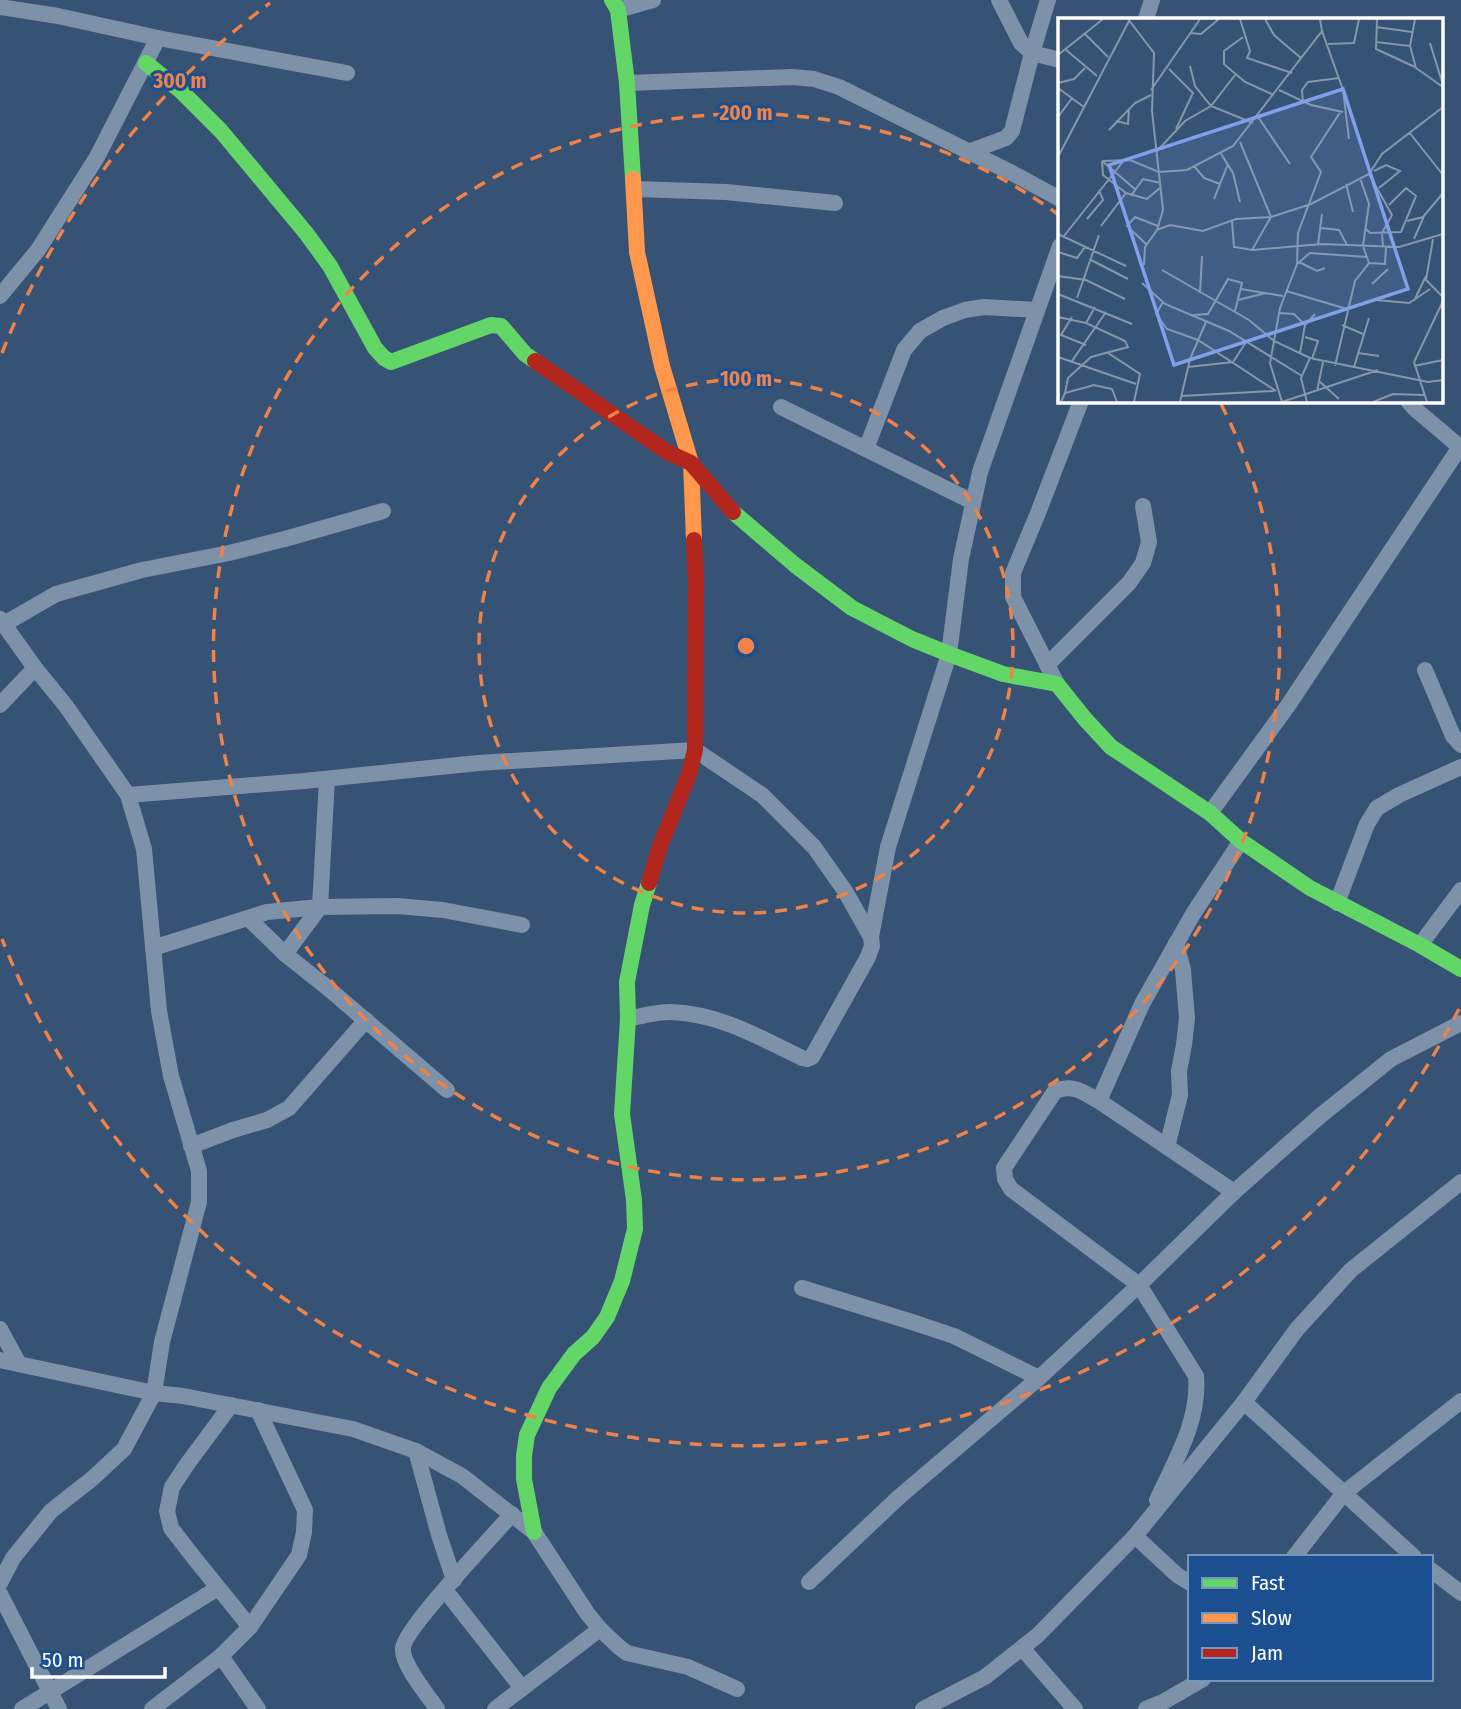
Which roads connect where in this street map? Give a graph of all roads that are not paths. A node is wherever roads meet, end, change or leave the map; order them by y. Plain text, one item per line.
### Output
1 (653, 0) edge
2 (999, 0) edge
3 (1048, 0) edge
4 (1152, 0) edge
5 (615, 5) edge
6 (0, 7) edge
7 (1146, 18) edge
8 (158, 38) junction
9 (1032, 53) junction
10 (1058, 60) edge
11 (146, 62) junction
12 (347, 73) dead end
13 (627, 83) junction
14 (968, 152) junction
15 (634, 189) junction
16 (1058, 198) edge
17 (835, 203) dead end
18 (1058, 252) edge
19 (1, 294) edge
20 (1037, 310) junction
21 (1081, 402) edge
22 (1409, 402) edge
23 (781, 407) dead end
24 (1461, 447) edge
25 (866, 449) junction
26 (691, 463) junction
27 (973, 502) junction
28 (1143, 506) dead end
29 (383, 512) dead end
30 (2, 622) edge
31 (949, 654) junction
32 (1047, 665) junction
33 (35, 668) junction
34 (1425, 670) dead end
35 (1056, 684) junction
36 (0, 705) edge
37 (1461, 745) edge
38 (695, 750) junction
39 (1461, 767) edge
40 (327, 779) junction
41 (128, 795) junction
42 (1210, 813) junction
43 (1241, 841) junction
44 (1461, 890) edge
45 (1337, 903) junction
46 (320, 907) junction
47 (248, 918) junction
48 (522, 925) dead end
49 (871, 937) junction
50 (1176, 943) junction
51 (1420, 945) junction
52 (153, 948) junction
53 (285, 954) junction
54 (1461, 969) edge
55 (628, 1019) junction
56 (366, 1020) junction
57 (1461, 1023) edge
58 (447, 1090) dead end
59 (1098, 1101) junction
60 (191, 1146) junction
61 (1167, 1147) junction
62 (1460, 1185) edge
63 (1234, 1192) junction
64 (1139, 1285) junction
65 (802, 1289) dead end
66 (0, 1329) edge
67 (0, 1360) edge
68 (19, 1364) junction
69 (1039, 1378) junction
70 (154, 1393) junction
71 (1461, 1401) edge
72 (1244, 1402) junction
73 (231, 1405) junction
74 (258, 1410) junction
75 (416, 1451) junction
76 (1344, 1493) junction
77 (512, 1514) junction
78 (1148, 1519) junction
79 (534, 1532) junction
80 (1135, 1536) junction
81 (1296, 1555) edge
82 (1412, 1555) edge
83 (1433, 1571) edge
84 (809, 1582) dead end
85 (1188, 1582) edge
86 (0, 1583) edge
87 (449, 1585) junction
88 (218, 1588) junction
89 (1461, 1592) edge
90 (0, 1594) edge
91 (250, 1627) junction
92 (600, 1629) junction
93 (1022, 1648) junction
94 (222, 1656) junction
95 (1200, 1681) edge
96 (522, 1688) junction
97 (737, 1689) dead end
98 (50, 1693) junction
99 (22, 1709) edge
100 (59, 1709) edge
101 (152, 1709) edge
102 (258, 1709) edge
103 (437, 1709) edge
104 (495, 1709) edge
105 (923, 1709) edge
106 (1075, 1709) edge
107 (1146, 1709) edge

1 - 5 street
2 - 9 street
3 - 9 street
4 - 7 street
5 - 13 street
6 - 8 street
8 - 11 street
8 - 12 street
9 - 10 street
9 - 14 street
11 - 19 street
11 - 26 street
13 - 14 street
13 - 15 street
14 - 16 street
15 - 17 street
15 - 26 street
18 - 20 street
20 - 25 street
20 - 27 street
21 - 32 street
22 - 24 street
23 - 25 street
24 - 42 street
25 - 27 street
26 - 31 street
26 - 38 street
27 - 31 street
28 - 32 street
29 - 30 street
30 - 33 street
31 - 35 street
31 - 49 street
32 - 35 street
33 - 36 street
33 - 41 street
34 - 37 street
35 - 42 street
38 - 40 street
38 - 49 street
38 - 55 street
39 - 45 street
40 - 41 street
40 - 46 street
41 - 52 street
42 - 43 street
43 - 45 street
43 - 50 street
44 - 51 street
45 - 51 street
46 - 47 street
46 - 48 street
46 - 53 street
47 - 52 street
47 - 53 street
49 - 55 street
50 - 59 street
50 - 61 street
51 - 54 street
52 - 60 street
53 - 56 street
55 - 79 street
56 - 58 street
56 - 60 street
57 - 63 street
59 - 61 street
59 - 64 street
60 - 70 street
61 - 63 street
62 - 72 street
63 - 64 street
64 - 69 street
64 - 78 street
65 - 69 street
66 - 68 street
67 - 68 street
68 - 70 street
69 - 84 street
70 - 73 street
70 - 86 street
71 - 76 street
72 - 76 street
72 - 78 street
73 - 74 street
73 - 88 street
74 - 75 street
74 - 91 street
75 - 77 street
75 - 87 street
76 - 81 street
76 - 82 street
77 - 79 street
77 - 87 street
78 - 80 street
79 - 92 street
80 - 85 street
80 - 93 street
83 - 89 street
87 - 96 street
87 - 103 street
88 - 91 street
88 - 98 street
90 - 98 street
91 - 94 street
92 - 96 street
92 - 97 street
93 - 105 street
93 - 106 street
94 - 101 street
94 - 102 street
95 - 107 street
96 - 104 street
98 - 99 street
98 - 100 street

